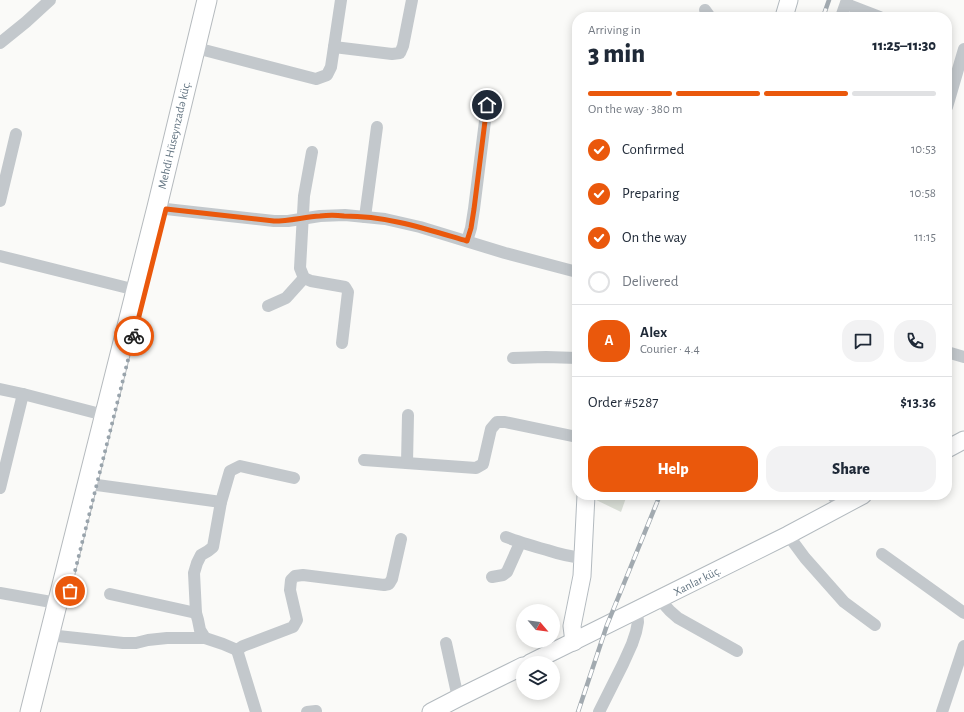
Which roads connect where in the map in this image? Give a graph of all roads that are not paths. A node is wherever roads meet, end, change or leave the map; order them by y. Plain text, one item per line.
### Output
1 (50, 0) edge
2 (207, 0) edge
3 (217, 0) edge
4 (341, 0) edge
5 (412, 0) edge
6 (789, 0) edge
7 (846, 2) edge
8 (785, 12) edge
9 (843, 12) edge
10 (869, 12) edge
11 (0, 43) edge
12 (334, 47) junction
13 (964, 49) edge
14 (204, 50) junction
15 (952, 89) edge
16 (487, 105) dead end
17 (377, 126) dead end
18 (16, 134) dead end
19 (312, 152) dead end
20 (0, 201) edge
21 (166, 209) junction
22 (365, 217) junction
23 (303, 218) junction
24 (467, 241) junction
25 (0, 256) edge
26 (572, 271) edge
27 (304, 278) junction
28 (136, 290) junction
29 (268, 306) dead end
30 (342, 343) dead end
31 (952, 353) edge
32 (964, 357) edge
33 (513, 358) dead end
34 (572, 358) edge
35 (0, 389) edge
36 (23, 394) junction
37 (104, 416) junction
38 (408, 416) dead end
39 (572, 436) edge
40 (964, 440) edge
41 (952, 446) edge
42 (364, 460) dead end
43 (407, 463) junction
44 (294, 478) dead end
45 (97, 485) junction
46 (0, 488) edge
47 (586, 500) edge
48 (837, 501) edge
49 (221, 502) junction
50 (788, 536) junction
51 (506, 537) dead end
52 (401, 538) dead end
53 (520, 542) junction
54 (882, 554) dead end
55 (584, 558) junction
56 (492, 577) dead end
57 (0, 592) edge
58 (110, 594) dead end
59 (660, 600) junction
60 (57, 603) junction
61 (637, 611) junction
62 (196, 613) junction
63 (964, 613) edge
64 (875, 625) dead end
65 (58, 636) junction
66 (205, 638) junction
67 (574, 642) junction
68 (446, 643) dead end
69 (964, 646) edge
70 (237, 650) junction
71 (737, 651) dead end
72 (545, 656) edge
73 (961, 665) edge
74 (516, 669) edge
75 (458, 698) junction
76 (30, 712) edge
77 (40, 712) edge
78 (256, 712) edge
79 (431, 712) edge
80 (599, 712) edge
81 (942, 712) edge

1 - 11 street
2 - 28 main road, Mehdi Hüseynzadə küç.
3 - 14 main road, Mehdi Hüseynzadə küç.
4 - 12 street
5 - 12 street
6 - 8 main road
7 - 9 street
7 - 10 street
12 - 14 street
13 - 15 street
14 - 21 main road, Mehdi Hüseynzadə küç.
16 - 24 street
17 - 22 street
18 - 20 street
19 - 23 street
21 - 23 street
21 - 45 main road, Mehdi Hüseynzadə küç.
22 - 23 street
22 - 24 street
23 - 27 street
24 - 26 street
25 - 28 street
27 - 29 street
27 - 30 street
28 - 37 main road, Mehdi Hüseynzadə küç.
31 - 32 street
33 - 34 street
35 - 36 street
36 - 37 street
36 - 46 street
37 - 60 main road, Mehdi Hüseynzadə küç.
38 - 43 street
39 - 43 street
40 - 41 main road
42 - 43 street
44 - 49 street
45 - 49 street
45 - 65 main road, Mehdi Hüseynzadə küç.
47 - 55 main road
48 - 50 main road, Xanlar küç.
49 - 62 street
50 - 59 main road, Xanlar küç.
50 - 64 street
51 - 53 street
52 - 70 street
53 - 55 street
53 - 56 street
54 - 63 street
55 - 67 main road
57 - 60 street
58 - 62 street
59 - 61 main road, Xanlar küç.
59 - 71 street
60 - 76 main road, Mehdi Hüseynzadə küç.
61 - 67 main road, Xanlar küç.
61 - 80 street
62 - 66 street
65 - 66 street
65 - 77 main road, Mehdi Hüseynzadə küç.
66 - 70 street
67 - 72 main road, Xanlar küç.
68 - 75 street
69 - 73 street
70 - 78 street
73 - 81 street
74 - 75 main road
75 - 79 main road

